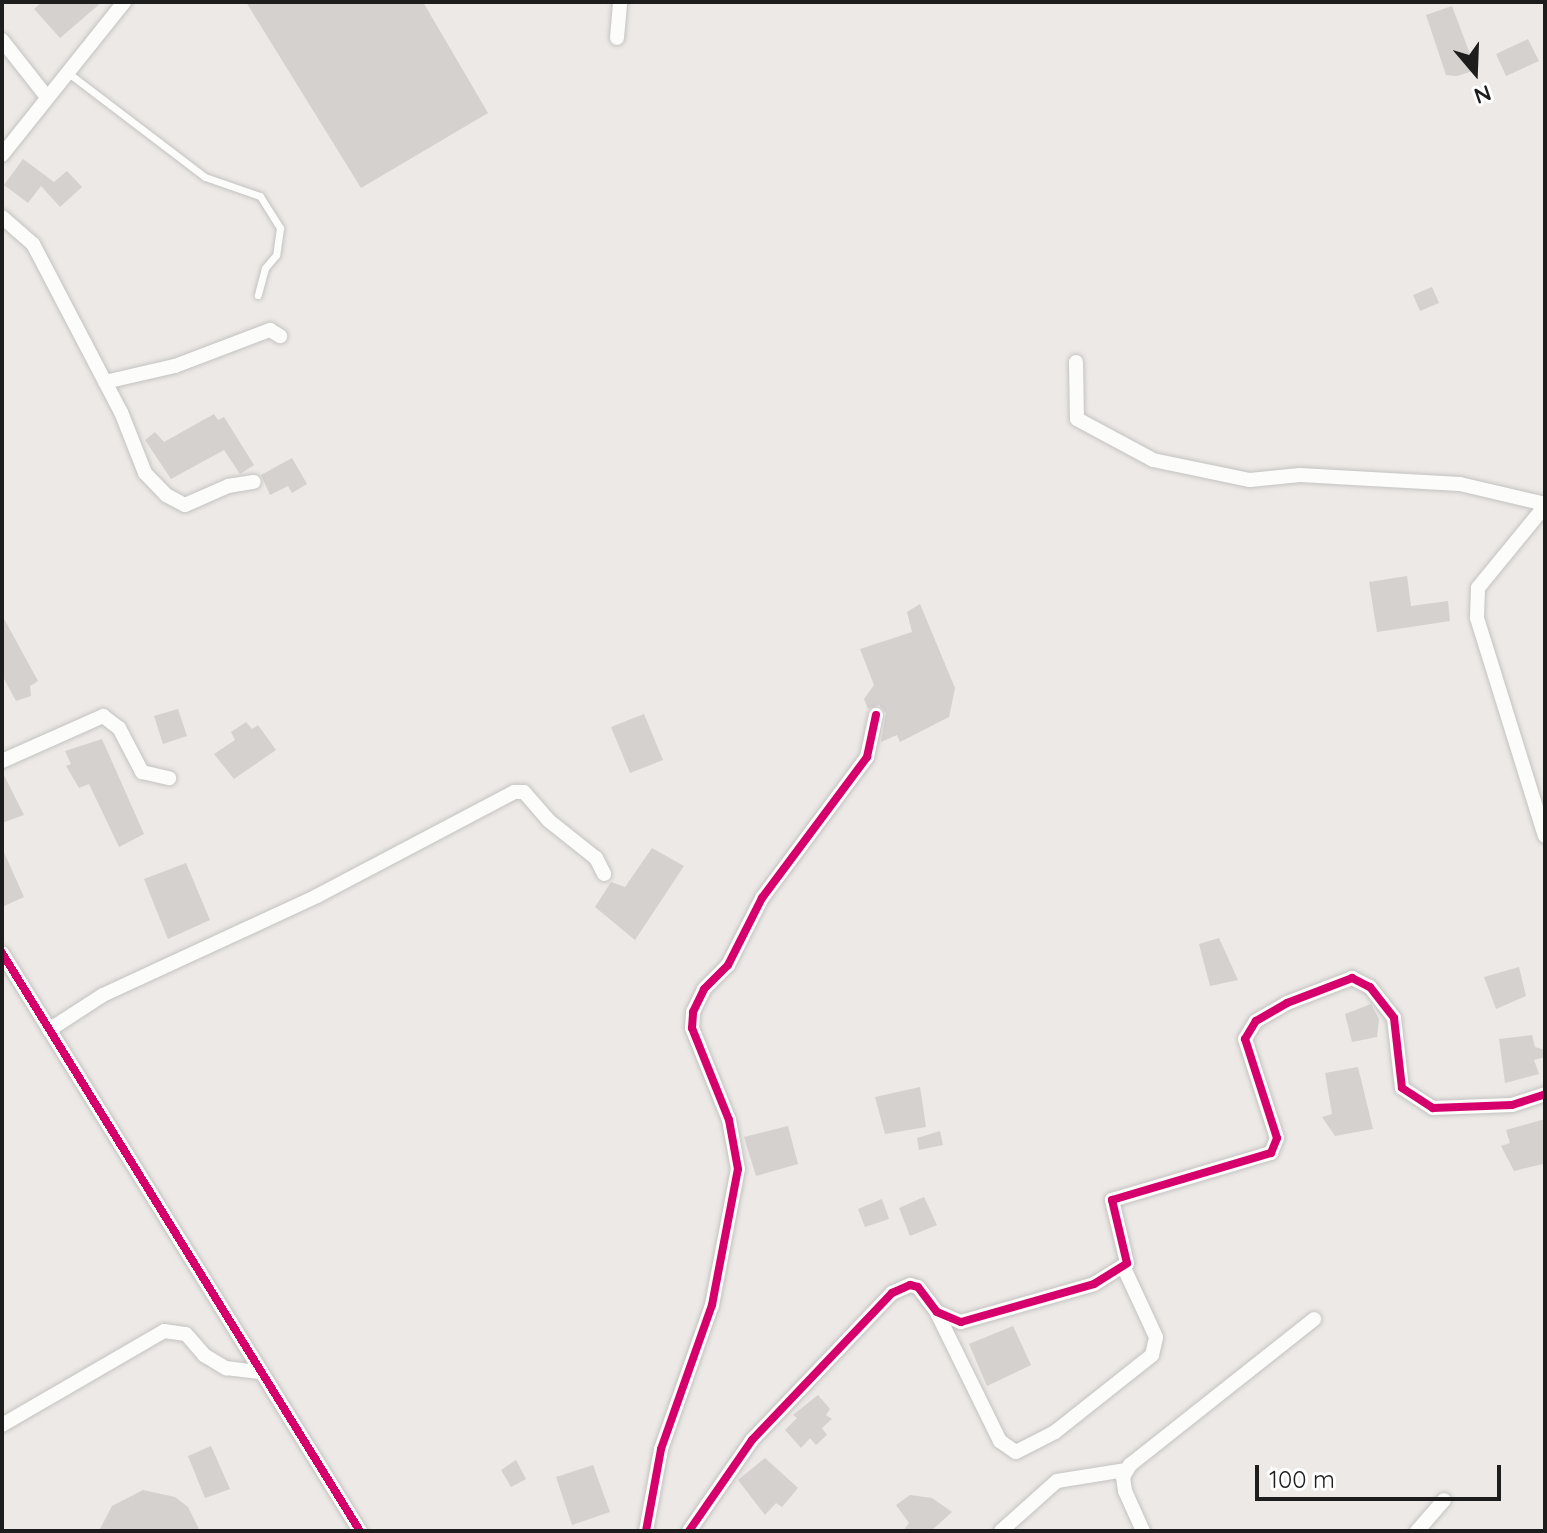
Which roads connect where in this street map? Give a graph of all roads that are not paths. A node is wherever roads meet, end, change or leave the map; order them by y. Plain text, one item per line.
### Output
1 (124, 2) edge
2 (620, 2) edge
3 (617, 38) dead end
4 (2, 40) edge
5 (67, 72) junction
6 (46, 96) junction
7 (2, 155) edge
8 (2, 217) edge
9 (258, 295) dead end
10 (280, 336) dead end
11 (1076, 362) dead end
12 (105, 382) junction
13 (254, 482) dead end
14 (1545, 505) edge
15 (876, 715) dead end
16 (2, 761) edge
17 (169, 778) dead end
18 (1545, 836) edge
19 (604, 874) dead end
20 (2, 953) edge
21 (49, 1030) junction
22 (1545, 1094) edge
23 (1124, 1268) junction
24 (937, 1312) junction
25 (1314, 1319) dead end
26 (260, 1372) junction
27 (2, 1425) edge
28 (1126, 1470) junction
29 (1444, 1500) dead end
30 (360, 1531) edge
31 (646, 1531) edge
32 (689, 1531) edge
33 (1001, 1531) edge
34 (1143, 1531) edge
35 (1417, 1531) edge

1 - 5 street
2 - 3 street
4 - 6 street
5 - 6 street
5 - 9 lane
6 - 7 street
8 - 12 street
10 - 12 street
11 - 14 street
12 - 13 street
14 - 18 street
15 - 31 street
16 - 17 street
19 - 21 street
20 - 21 street
21 - 26 street
22 - 23 street
23 - 24 street
23 - 24 street
24 - 32 street
25 - 28 street
26 - 27 street
26 - 30 street
28 - 33 street
28 - 34 street
29 - 35 street

